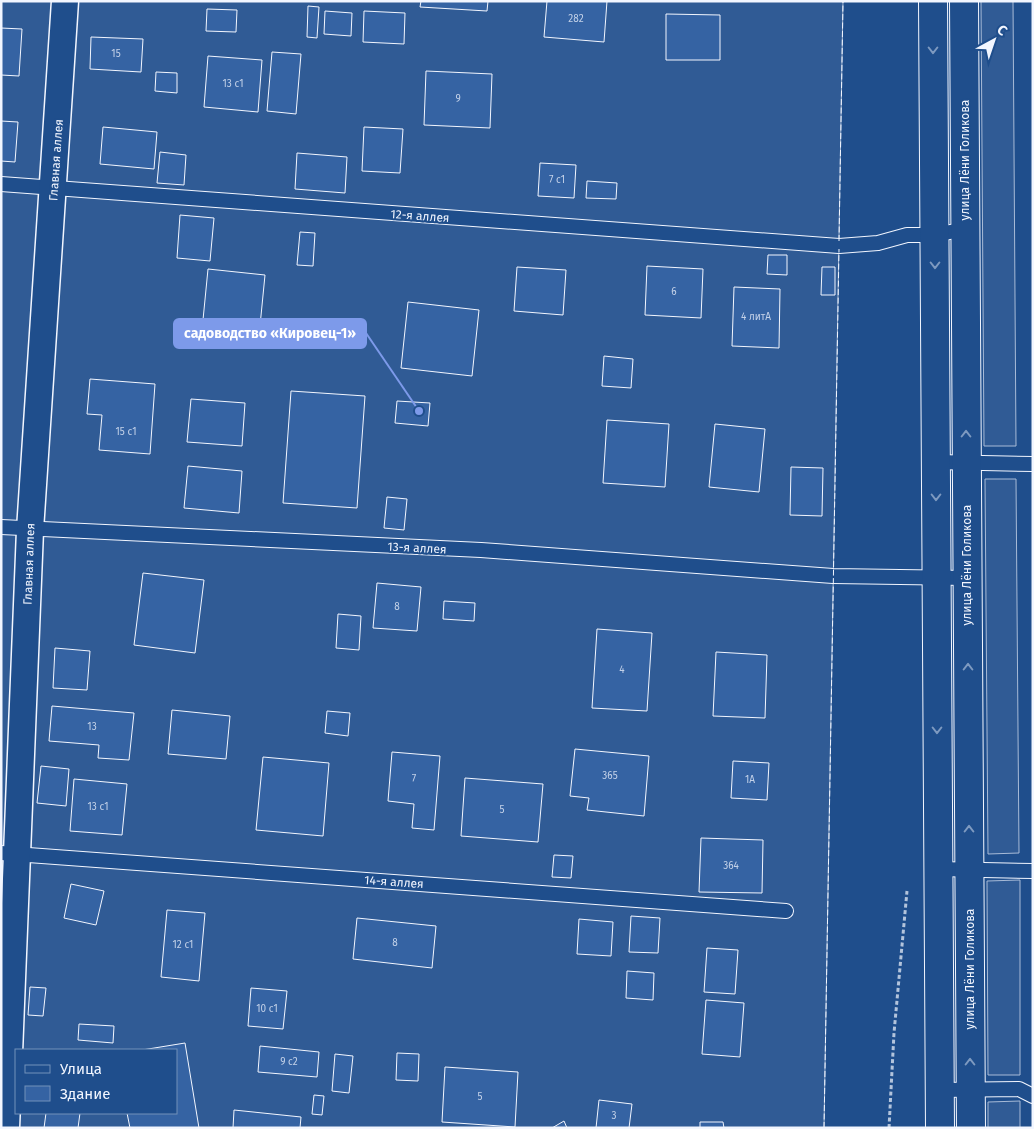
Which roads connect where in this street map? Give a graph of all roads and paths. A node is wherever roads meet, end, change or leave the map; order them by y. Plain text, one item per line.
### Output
1 (65, 1) edge
2 (933, 1) edge
3 (964, 1) edge
4 (1, 184) edge
5 (54, 190) junction
6 (965, 229) junction
7 (934, 234) junction
8 (936, 462) junction
9 (966, 462) junction
10 (1033, 464) edge
11 (1, 527) edge
12 (30, 530) junction
13 (936, 578) junction
14 (967, 578) junction
15 (10, 854) edge
16 (938, 869) junction
17 (969, 870) junction
18 (1033, 871) edge
19 (786, 912) dead end
20 (940, 1090) junction
21 (971, 1090) junction
22 (1033, 1096) edge
23 (6, 1128) edge
24 (940, 1128) edge
25 (971, 1128) edge

1 - 5 street, Главная аллея
2 -> 7 street
3 - 6 street, улица Лёни Голикова
4 - 5 lane, 12-я аллея
5 - 7 lane, 12-я аллея
5 - 12 street, Главная аллея
6 - 7 lane, 12-я аллея
9 -> 6 street, улица Лёни Голикова
7 -> 8 street
8 - 9 lane
8 -> 13 street
9 - 10 lane
9 - 14 street, улица Лёни Голикова
11 - 12 lane, 13-я аллея
12 - 13 lane, 13-я аллея
12 - 15 street, Главная аллея
13 - 14 lane, 13-я аллея
13 -> 16 street
17 -> 14 street, улица Лёни Голикова
15 - 19 lane, 14-я аллея
15 - 23 street, Главная аллея
16 - 17 lane
16 - 20 street
17 - 18 lane
21 -> 17 street, улица Лёни Голикова
20 - 21 lane
20 - 24 street
21 - 22 lane
21 - 25 street, улица Лёни Голикова

